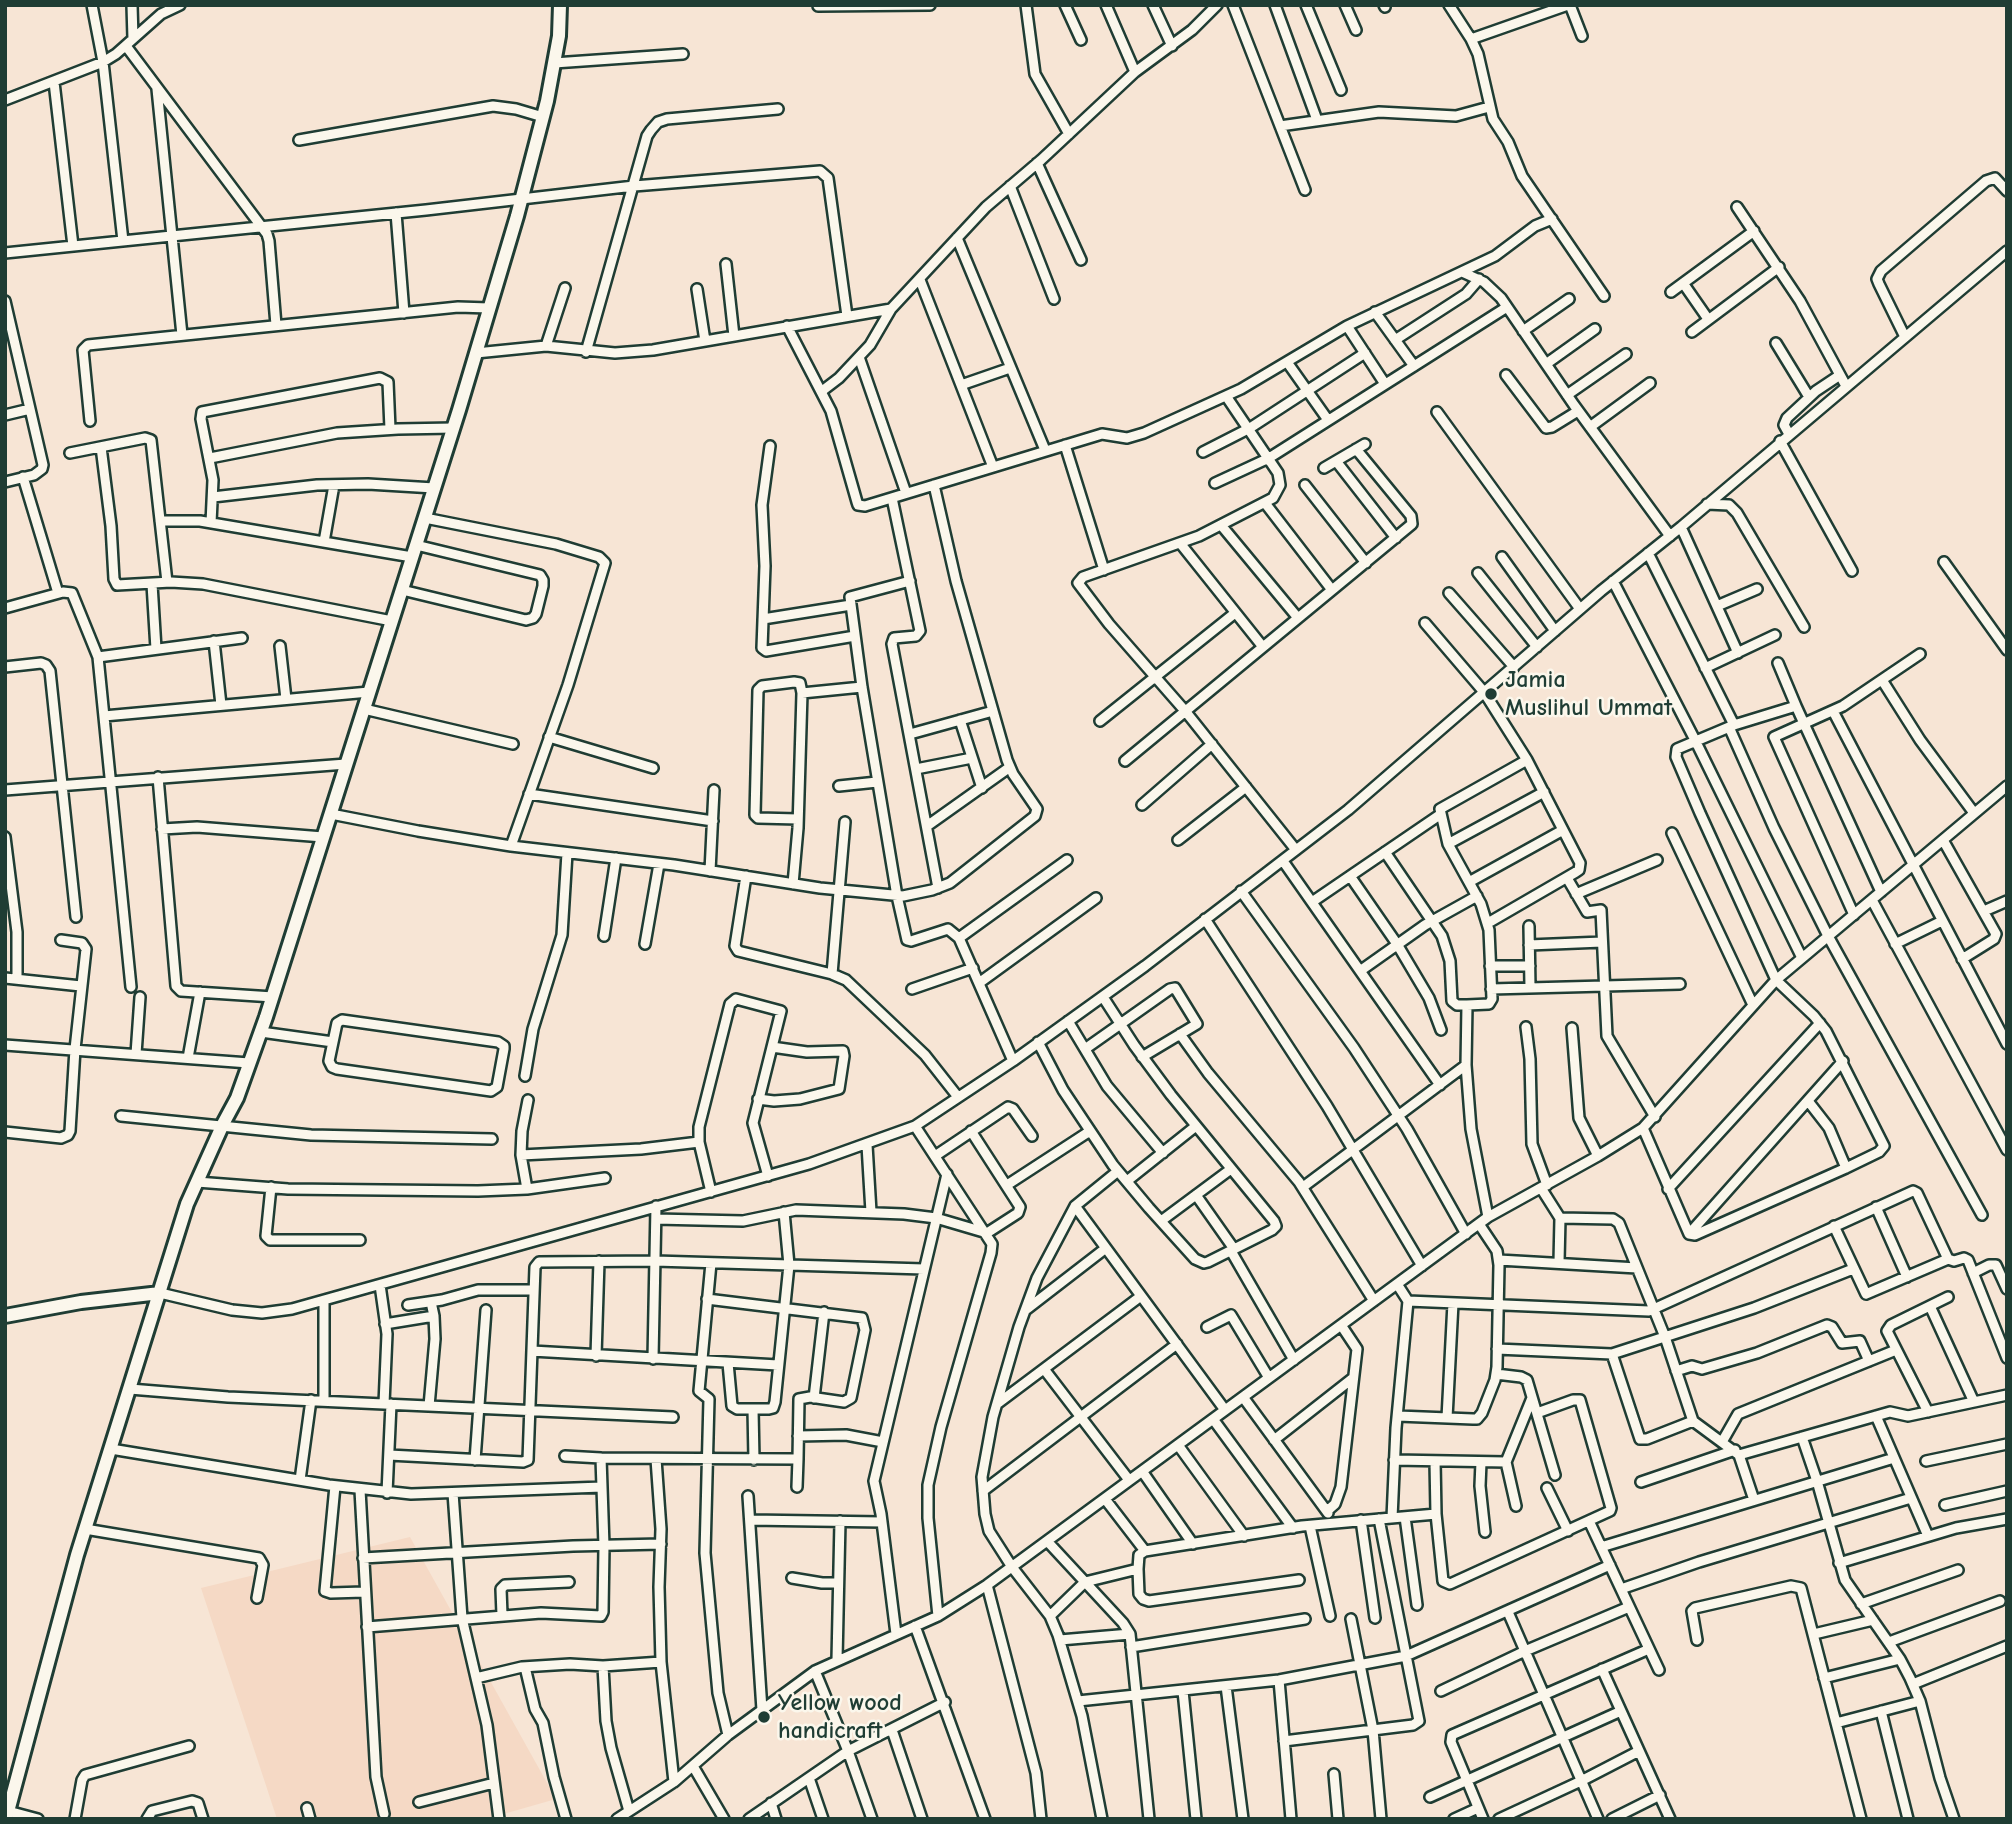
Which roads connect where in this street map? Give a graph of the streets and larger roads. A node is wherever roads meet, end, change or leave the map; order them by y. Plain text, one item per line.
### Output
1 (92, 5) edge
2 (132, 5) edge
3 (180, 5) edge
4 (560, 5) edge
5 (930, 5) edge
6 (1026, 5) edge
7 (1065, 5) edge
8 (1106, 5) edge
9 (1153, 5) edge
10 (1217, 5) edge
11 (1233, 5) edge
12 (1275, 5) edge
13 (1306, 5) edge
14 (1345, 5) edge
15 (1449, 5) edge
16 (1569, 5) edge
17 (818, 6) edge
18 (1356, 30) dead end
19 (1582, 36) dead end
20 (1471, 39) junction
21 (1081, 40) dead end
22 (130, 42) junction
23 (1172, 46) junction
24 (683, 54) dead end
25 (103, 62) junction
26 (554, 63) junction
27 (1135, 72) junction
28 (54, 82) junction
29 (157, 87) junction
30 (1341, 90) dead end
31 (5, 100) edge
32 (1489, 107) junction
33 (778, 109) dead end
34 (543, 117) junction
35 (1317, 120) junction
36 (1280, 126) junction
37 (1069, 134) junction
38 (299, 140) dead end
39 (1037, 163) junction
40 (634, 186) junction
41 (1010, 186) junction
42 (1305, 190) dead end
43 (2007, 191) edge
44 (522, 199) junction
45 (1737, 207) dead end
46 (396, 213) junction
47 (1552, 219) junction
48 (261, 226) junction
49 (1754, 231) junction
50 (170, 236) junction
51 (957, 238) junction
52 (123, 241) junction
53 (73, 246) junction
54 (2007, 251) edge
55 (5, 253) edge
56 (1081, 260) dead end
57 (726, 264) dead end
58 (1779, 267) junction
59 (1462, 272) junction
60 (1479, 279) junction
61 (920, 280) junction
62 (1683, 283) junction
63 (565, 288) dead end
64 (697, 289) dead end
65 (1671, 292) dead end
66 (1604, 296) dead end
67 (1054, 299) dead end
68 (1569, 299) dead end
69 (5, 301) edge
70 (1507, 307) junction
71 (489, 308) junction
72 (891, 309) junction
73 (1375, 312) junction
74 (404, 313) junction
75 (847, 316) junction
76 (1709, 319) junction
77 (276, 325) junction
78 (787, 326) junction
79 (1347, 326) junction
80 (1595, 329) dead end
81 (1523, 331) junction
82 (1692, 332) dead end
83 (182, 335) junction
84 (734, 335) junction
85 (1905, 337) junction
86 (1395, 340) junction
87 (705, 341) junction
88 (1776, 343) dead end
89 (546, 346) junction
90 (586, 352) junction
91 (476, 353) junction
92 (1365, 353) junction
93 (1626, 354) dead end
94 (859, 357) junction
95 (1287, 362) junction
96 (1546, 363) junction
97 (1414, 366) junction
98 (1010, 368) junction
99 (1506, 375) dead end
100 (1840, 375) junction
101 (1650, 383) dead end
102 (1385, 384) junction
103 (961, 385) junction
104 (1846, 386) junction
105 (822, 391) junction
106 (1308, 391) junction
107 (1567, 395) junction
108 (1226, 396) junction
109 (1809, 397) junction
110 (30, 409) junction
111 (1578, 411) junction
112 (1437, 412) dead end
113 (5, 415) edge
114 (1328, 420) junction
115 (90, 421) dead end
116 (1590, 427) junction
117 (453, 428) junction
118 (1250, 428) junction
119 (390, 429) junction
120 (1789, 434) junction
121 (1780, 441) junction
122 (1065, 444) junction
123 (1365, 444) dead end
124 (770, 446) dead end
125 (101, 447) junction
126 (1356, 449) junction
127 (1045, 450) junction
128 (1202, 452) dead end
129 (70, 453) dead end
130 (210, 458) junction
131 (1269, 458) junction
132 (1336, 461) junction
133 (993, 467) junction
134 (1324, 468) dead end
135 (23, 477) junction
136 (5, 482) edge
137 (1215, 483) dead end
138 (334, 485) junction
139 (934, 485) junction
140 (1305, 485) dead end
141 (435, 488) junction
142 (906, 494) junction
143 (213, 497) junction
144 (892, 498) junction
145 (1265, 503) junction
146 (1707, 504) junction
147 (425, 518) junction
148 (160, 521) junction
149 (211, 523) junction
150 (1221, 526) junction
151 (1681, 527) junction
152 (1670, 536) junction
153 (1396, 538) junction
154 (324, 542) junction
155 (1180, 544) junction
156 (414, 551) junction
157 (1648, 553) junction
158 (1502, 557) dead end
159 (1944, 562) dead end
160 (1366, 563) junction
161 (1104, 570) junction
162 (1852, 571) dead end
163 (1478, 573) dead end
164 (910, 581) junction
165 (1613, 581) junction
166 (167, 582) junction
167 (152, 584) junction
168 (1757, 589) dead end
169 (402, 590) junction
170 (1332, 590) junction
171 (58, 593) junction
172 (1449, 593) dead end
173 (851, 605) junction
174 (1717, 606) junction
175 (5, 608) edge
176 (1580, 610) junction
177 (1235, 613) junction
178 (1298, 618) junction
179 (763, 619) junction
180 (392, 621) junction
181 (1425, 623) dead end
182 (1804, 627) dead end
183 (1555, 631) junction
184 (1775, 635) dead end
185 (855, 636) junction
186 (242, 638) dead end
187 (214, 642) junction
188 (280, 646) dead end
189 (1263, 647) junction
190 (1537, 647) junction
191 (156, 649) junction
192 (2007, 650) edge
193 (1738, 653) junction
194 (1920, 654) dead end
195 (98, 657) junction
196 (1778, 663) dead end
197 (5, 667) edge
198 (1514, 667) junction
199 (1705, 668) junction
200 (1154, 677) junction
201 (1882, 680) junction
202 (862, 687) junction
203 (369, 692) junction
204 (1484, 692) junction
205 (802, 693) junction
206 (286, 699) junction
207 (221, 705) junction
208 (1796, 706) junction
209 (364, 709) junction
210 (993, 711) junction
211 (1833, 711) junction
212 (1186, 712) junction
213 (104, 716) junction
214 (960, 720) junction
215 (1100, 721) dead end
216 (1804, 723) junction
217 (1732, 726) junction
218 (910, 734) junction
219 (549, 737) junction
220 (1695, 740) junction
221 (513, 744) dead end
222 (1212, 744) junction
223 (972, 758) junction
224 (1527, 760) junction
225 (1125, 761) dead end
226 (346, 764) junction
227 (1010, 767) junction
228 (653, 768) dead end
229 (916, 769) junction
230 (158, 778) junction
231 (112, 781) junction
232 (877, 782) junction
233 (61, 785) junction
234 (839, 786) dead end
235 (2007, 786) edge
236 (1246, 787) junction
237 (982, 788) junction
238 (5, 790) edge
239 (714, 790) dead end
240 (1544, 792) junction
241 (529, 794) junction
242 (1142, 805) dead end
243 (1974, 813) junction
244 (331, 814) junction
245 (1441, 814) junction
246 (798, 819) junction
247 (713, 821) junction
248 (845, 822) dead end
249 (927, 826) junction
250 (162, 829) junction
251 (1563, 830) junction
252 (1672, 833) dead end
253 (5, 837) edge
254 (323, 837) junction
255 (1942, 840) junction
256 (1178, 841) dead end
257 (1448, 844) junction
258 (511, 846) junction
259 (1296, 850) junction
260 (1385, 852) junction
261 (567, 853) junction
262 (615, 859) junction
263 (1067, 860) dead end
264 (1283, 860) junction
265 (1657, 860) dead end
266 (659, 864) junction
267 (1913, 865) junction
268 (710, 871) junction
269 (746, 876) junction
270 (1350, 876) junction
271 (1567, 878) junction
272 (1469, 882) junction
273 (793, 884) junction
274 (938, 888) junction
275 (841, 890) junction
276 (1241, 891) junction
277 (1881, 892) junction
278 (1577, 894) junction
279 (897, 896) junction
280 (1477, 896) junction
281 (1096, 898) dead end
282 (1872, 900) junction
283 (2007, 901) edge
284 (1312, 902) junction
285 (1984, 911) junction
286 (1854, 915) junction
287 (76, 916) dead end
288 (1205, 919) junction
289 (1433, 920) junction
290 (1942, 920) junction
291 (1488, 923) junction
292 (1529, 926) dead end
293 (604, 936) dead end
294 (1828, 936) junction
295 (960, 937) junction
296 (61, 940) dead end
297 (1602, 942) junction
298 (645, 944) dead end
299 (1397, 944) junction
300 (1529, 944) junction
301 (1895, 944) junction
302 (1802, 958) junction
303 (1962, 959) junction
304 (1530, 966) junction
305 (1490, 967) junction
306 (973, 968) junction
307 (1360, 971) junction
308 (832, 974) junction
309 (5, 978) edge
310 (17, 979) junction
311 (1776, 980) junction
312 (979, 983) junction
313 (1681, 984) dead end
314 (1604, 985) junction
315 (81, 986) junction
316 (131, 987) dead end
317 (1530, 988) junction
318 (912, 989) dead end
319 (1491, 989) junction
320 (200, 992) junction
321 (1103, 996) junction
322 (273, 997) junction
323 (139, 998) dead end
324 (1467, 1005) junction
325 (1753, 1005) junction
326 (1068, 1021) junction
327 (1820, 1023) junction
328 (1120, 1024) junction
329 (1527, 1027) dead end
330 (1572, 1028) dead end
331 (1441, 1030) dead end
332 (261, 1032) junction
333 (1180, 1034) junction
334 (333, 1042) junction
335 (1038, 1042) junction
336 (2007, 1044) edge
337 (5, 1046) edge
338 (772, 1047) junction
339 (75, 1049) junction
340 (1085, 1049) junction
341 (136, 1054) junction
342 (1142, 1057) junction
343 (188, 1058) junction
344 (1013, 1061) junction
345 (1843, 1061) junction
346 (250, 1063) junction
347 (1466, 1065) junction
348 (525, 1076) dead end
349 (1440, 1085) junction
350 (958, 1097) junction
351 (758, 1099) junction
352 (528, 1100) dead end
353 (1808, 1101) junction
354 (1399, 1115) junction
355 (121, 1116) dead end
356 (1655, 1117) junction
357 (223, 1124) junction
358 (915, 1126) junction
359 (1196, 1126) junction
360 (1643, 1128) junction
361 (971, 1131) junction
362 (1090, 1131) junction
363 (5, 1132) edge
364 (1032, 1136) dead end
365 (492, 1139) dead end
366 (699, 1142) junction
367 (867, 1145) junction
368 (1352, 1148) junction
369 (2007, 1150) edge
370 (1163, 1153) junction
371 (521, 1155) junction
372 (935, 1156) junction
373 (1598, 1156) junction
374 (1846, 1167) junction
375 (1231, 1168) junction
376 (1118, 1171) junction
377 (947, 1174) junction
378 (768, 1176) junction
379 (605, 1178) dead end
380 (1127, 1181) junction
381 (197, 1182) junction
382 (1007, 1185) junction
383 (1544, 1186) junction
384 (271, 1187) junction
385 (1303, 1187) junction
386 (527, 1189) junction
387 (1668, 1189) junction
388 (711, 1192) junction
389 (1196, 1195) junction
390 (656, 1206) junction
391 (1075, 1206) junction
392 (1875, 1207) junction
393 (784, 1212) junction
394 (871, 1212) junction
395 (1982, 1215) dead end
396 (1488, 1217) junction
397 (1560, 1218) junction
398 (656, 1219) junction
399 (936, 1219) junction
400 (1161, 1222) junction
401 (1479, 1224) junction
402 (1833, 1226) junction
403 (986, 1234) junction
404 (1466, 1234) junction
405 (1689, 1234) junction
406 (360, 1240) dead end
407 (1106, 1248) junction
408 (1233, 1250) junction
409 (1948, 1259) junction
410 (1499, 1260) junction
411 (599, 1261) junction
412 (655, 1261) junction
413 (1559, 1262) junction
414 (711, 1263) junction
415 (789, 1265) junction
416 (1422, 1266) junction
417 (1637, 1268) junction
418 (924, 1269) junction
419 (1853, 1269) junction
420 (1973, 1273) junction
421 (1907, 1277) junction
422 (1397, 1284) junction
423 (380, 1285) junction
424 (2007, 1289) edge
425 (534, 1290) junction
426 (160, 1293) junction
427 (1141, 1296) junction
428 (1948, 1297) dead end
429 (707, 1299) junction
430 (324, 1301) junction
431 (1374, 1301) junction
432 (1408, 1301) junction
433 (431, 1302) junction
434 (1453, 1303) junction
435 (408, 1305) dead end
436 (1497, 1306) junction
437 (1930, 1306) junction
438 (785, 1308) junction
439 (486, 1310) dead end
440 (1025, 1310) junction
441 (1655, 1310) junction
442 (824, 1312) junction
443 (5, 1316) edge
444 (434, 1316) junction
445 (385, 1324) junction
446 (1341, 1325) junction
447 (1207, 1327) dead end
448 (1665, 1337) junction
449 (1177, 1344) junction
450 (1497, 1349) junction
451 (1896, 1350) junction
452 (532, 1351) junction
453 (1612, 1354) junction
454 (596, 1356) junction
455 (2007, 1358) edge
456 (653, 1359) junction
457 (1294, 1360) junction
458 (1869, 1361) junction
459 (700, 1362) junction
460 (728, 1363) junction
461 (778, 1365) junction
462 (1044, 1369) junction
463 (1676, 1371) junction
464 (1496, 1374) junction
465 (1269, 1378) junction
466 (1353, 1378) junction
467 (131, 1389) junction
468 (2007, 1395) edge
469 (1243, 1397) junction
470 (814, 1398) junction
471 (1532, 1398) junction
472 (311, 1400) junction
473 (324, 1401) junction
474 (1974, 1402) junction
475 (387, 1404) junction
476 (996, 1405) junction
477 (429, 1406) junction
478 (479, 1409) junction
479 (753, 1409) junction
480 (1225, 1410) junction
481 (530, 1411) junction
482 (1928, 1412) junction
483 (1537, 1413) junction
484 (1081, 1416) junction
485 (1398, 1416) junction
486 (1876, 1416) junction
487 (673, 1418) dead end
488 (1447, 1418) junction
489 (1213, 1419) junction
490 (1693, 1421) junction
491 (798, 1436) junction
492 (1802, 1437) junction
493 (1274, 1440) junction
494 (883, 1442) junction
495 (1722, 1442) junction
496 (2007, 1444) edge
497 (1178, 1445) junction
498 (111, 1449) junction
499 (1737, 1452) junction
500 (389, 1455) junction
501 (565, 1456) dead end
502 (601, 1458) junction
503 (798, 1458) junction
504 (1894, 1458) junction
505 (656, 1459) junction
506 (475, 1460) junction
507 (709, 1460) junction
508 (754, 1460) junction
509 (1394, 1460) junction
510 (1435, 1461) junction
511 (1926, 1461) dead end
512 (1481, 1462) junction
513 (1506, 1462) junction
514 (1142, 1471) junction
515 (1555, 1475) dead end
516 (300, 1480) junction
517 (1129, 1480) junction
518 (1817, 1481) junction
519 (1641, 1482) dead end
520 (335, 1486) junction
521 (602, 1487) junction
522 (797, 1488) dead end
523 (1547, 1488) dead end
524 (360, 1490) junction
525 (983, 1490) junction
526 (2007, 1491) edge
527 (387, 1493) junction
528 (453, 1493) junction
529 (748, 1496) dead end
530 (1911, 1498) junction
531 (1105, 1499) junction
532 (1754, 1500) junction
533 (1945, 1505) dead end
534 (1516, 1506) dead end
535 (1327, 1511) junction
536 (1436, 1514) junction
537 (1405, 1517) junction
538 (1392, 1518) junction
539 (1379, 1519) junction
540 (2007, 1519) edge
541 (751, 1520) junction
542 (1360, 1520) junction
543 (840, 1521) junction
544 (1589, 1521) junction
545 (882, 1522) junction
546 (1830, 1522) junction
547 (1336, 1523) junction
548 (1310, 1526) junction
549 (1293, 1528) junction
550 (85, 1529) junction
551 (1568, 1531) junction
552 (1485, 1532) dead end
553 (1244, 1536) junction
554 (1928, 1536) junction
555 (1048, 1541) junction
556 (661, 1544) junction
557 (1193, 1544) junction
558 (604, 1546) junction
559 (1601, 1547) junction
560 (457, 1551) junction
561 (1145, 1551) junction
562 (363, 1558) junction
563 (1839, 1563) junction
564 (1610, 1565) junction
565 (1012, 1567) junction
566 (1138, 1569) junction
567 (1958, 1570) dead end
568 (792, 1578) dead end
569 (1299, 1580) dead end
570 (569, 1582) dead end
571 (1085, 1582) junction
572 (838, 1583) junction
573 (987, 1585) junction
574 (1621, 1589) junction
575 (364, 1592) junction
576 (257, 1598) dead end
577 (2000, 1601) dead end
578 (1861, 1604) junction
579 (1417, 1605) dead end
580 (1629, 1607) junction
581 (1508, 1612) junction
582 (502, 1615) junction
583 (938, 1616) junction
584 (1050, 1616) junction
585 (1330, 1616) dead end
586 (462, 1618) junction
587 (1375, 1618) dead end
588 (1304, 1619) dead end
589 (1351, 1619) dead end
590 (1873, 1620) junction
591 (915, 1626) junction
592 (367, 1628) junction
593 (896, 1634) junction
594 (1130, 1634) junction
595 (1814, 1634) junction
596 (1060, 1640) junction
597 (1697, 1640) dead end
598 (1889, 1642) junction
599 (2007, 1646) edge
600 (1131, 1647) junction
601 (1649, 1649) junction
602 (1525, 1651) junction
603 (1406, 1656) junction
604 (836, 1660) junction
605 (1900, 1660) junction
606 (661, 1662) junction
607 (603, 1666) junction
608 (1360, 1666) junction
609 (524, 1667) junction
610 (1602, 1669) junction
611 (1659, 1670) dead end
612 (815, 1671) junction
613 (476, 1678) junction
614 (1824, 1678) junction
615 (1279, 1680) junction
616 (1913, 1684) junction
617 (1226, 1686) junction
618 (1182, 1691) junction
619 (1441, 1691) dead end
620 (1543, 1694) junction
621 (1137, 1696) junction
622 (1078, 1701) junction
623 (1920, 1701) junction
624 (945, 1702) junction
625 (762, 1710) junction
626 (1621, 1711) junction
627 (1881, 1711) junction
628 (1836, 1723) junction
629 (892, 1730) junction
630 (1373, 1730) junction
631 (728, 1735) junction
632 (1562, 1738) junction
633 (1284, 1741) junction
634 (189, 1746) dead end
635 (848, 1751) junction
636 (1639, 1751) junction
637 (693, 1766) junction
638 (1334, 1774) dead end
639 (809, 1777) junction
640 (1466, 1781) junction
641 (1581, 1781) junction
642 (674, 1782) junction
643 (494, 1783) junction
644 (1660, 1795) junction
645 (1430, 1797) dead end
646 (419, 1802) dead end
647 (771, 1803) junction
648 (307, 1808) dead end
649 (1478, 1808) junction
650 (629, 1811) junction
651 (384, 1814) dead end
652 (7, 1815) edge
653 (982, 1818) edge
654 (38, 1819) edge
655 (75, 1819) edge
656 (147, 1819) edge
657 (203, 1819) edge
658 (310, 1819) edge
659 (499, 1819) edge
660 (566, 1819) edge
661 (617, 1819) edge
662 (724, 1819) edge
663 (749, 1819) edge
664 (776, 1819) edge
665 (823, 1819) edge
666 (872, 1819) edge
667 (922, 1819) edge
668 (1041, 1819) edge
669 (1102, 1819) edge
670 (1149, 1819) edge
671 (1196, 1819) edge
672 (1243, 1819) edge
673 (1291, 1819) edge
674 (1338, 1819) edge
675 (1381, 1819) edge
676 (1454, 1819) edge
677 (1482, 1819) edge
678 (1499, 1819) edge
679 (1598, 1819) edge
680 (1612, 1819) edge
681 (1670, 1819) edge
682 (1861, 1819) edge
683 (1908, 1819) edge
684 (1954, 1819) edge

1 - 25 street
2 - 22 street
3 - 22 street
4 - 26 street
5 - 17 street
6 - 37 street
7 - 21 street
8 - 27 street
9 - 23 street
10 - 23 street
11 - 36 street
12 - 35 street
13 - 30 street
14 - 18 street
15 - 20 street
16 - 19 street
16 - 20 street
20 - 32 street
22 - 25 street
22 - 29 street
23 - 27 street
24 - 26 street
25 - 28 street
25 - 52 street
26 - 34 street
27 - 37 street
28 - 31 street
28 - 53 street
29 - 48 street
29 - 50 street
32 - 35 street
32 - 47 street
33 - 40 street
34 - 38 street
34 - 44 street
35 - 36 street
36 - 42 street
37 - 39 street
39 - 41 street
39 - 56 street
40 - 44 street
40 - 75 street
40 - 90 street
41 - 51 street
41 - 67 street
43 - 85 street
44 - 46 street
44 - 71 street
45 - 49 street
46 - 48 street
46 - 74 street
47 - 59 street
47 - 66 street
48 - 50 street
48 - 77 street
49 - 58 street
49 - 62 street
50 - 52 street
50 - 83 street
51 - 61 street
51 - 98 street
52 - 53 street
53 - 55 street
54 - 85 street
57 - 84 street
58 - 76 street
58 - 100 street
59 - 60 street
59 - 73 street
60 - 70 street
60 - 86 street
61 - 72 street
61 - 103 street
62 - 65 street
62 - 76 street
63 - 89 street
64 - 87 street
68 - 81 street
69 - 110 street
70 - 81 street
70 - 97 street
71 - 74 street
71 - 91 street
72 - 75 street
72 - 94 street
73 - 79 street
73 - 86 street
74 - 77 street
75 - 78 street
76 - 82 street
77 - 83 street
78 - 84 street
78 - 105 street
79 - 92 street
79 - 95 street
80 - 96 street
81 - 96 street
83 - 115 street
84 - 87 street
85 - 104 street
86 - 97 street
87 - 90 street
88 - 109 street
89 - 90 street
89 - 91 street
91 - 117 street
92 - 102 street
92 - 106 street
93 - 107 street
94 - 105 street
94 - 142 street
95 - 106 street
95 - 108 street
96 - 107 street
97 - 102 street
98 - 103 street
98 - 127 street
99 - 111 street
100 - 104 street
100 - 109 street
101 - 116 street
102 - 114 street
103 - 133 street
104 - 120 street
105 - 144 street
106 - 114 street
106 - 118 street
107 - 111 street
108 - 118 street
108 - 122 street
109 - 120 street
110 - 113 street
110 - 135 street
111 - 116 street
112 - 176 street
114 - 131 street
116 - 152 street
117 - 119 street
117 - 141 street
118 - 128 street
118 - 131 street
119 - 130 street
119 - 130 street
120 - 121 street
121 - 146 street
121 - 162 street
122 - 127 street
122 - 161 street
123 - 126 street
124 - 179 street
125 - 129 street
125 - 148 street
125 - 167 street
126 - 132 street
126 - 153 street
127 - 133 street
130 - 143 street
131 - 137 street
131 - 145 street
132 - 134 street
132 - 153 street
133 - 139 street
135 - 136 street
135 - 171 street
138 - 141 street
138 - 143 street
138 - 154 street
139 - 142 street
139 - 210 street
140 - 160 street
141 - 147 street
142 - 144 street
143 - 149 street
144 - 164 street
145 - 150 street
145 - 170 street
146 - 151 street
146 - 182 street
147 - 156 street
147 - 219 street
148 - 149 street
148 - 166 street
149 - 154 street
150 - 155 street
150 - 178 street
151 - 152 street
151 - 174 street
152 - 157 street
153 - 160 street
154 - 156 street
155 - 161 street
155 - 177 street
156 - 169 street
156 - 169 street
157 - 165 street
157 - 199 street
158 - 183 street
159 - 192 street
160 - 170 street
161 - 200 street
163 - 190 street
164 - 173 street
164 - 218 street
165 - 176 street
165 - 220 street
166 - 167 street
166 - 180 street
167 - 191 street
168 - 174 street
169 - 180 street
170 - 178 street
171 - 175 street
171 - 195 street
172 - 198 street
173 - 179 street
173 - 185 street
174 - 193 street
176 - 183 street
177 - 189 street
177 - 200 street
178 - 189 street
179 - 185 street
180 - 203 street
181 - 204 street
183 - 190 street
184 - 193 street
185 - 202 street
186 - 187 street
187 - 191 street
187 - 207 street
188 - 206 street
189 - 212 street
190 - 198 street
191 - 195 street
193 - 199 street
194 - 201 street
195 - 213 street
196 - 208 street
197 - 233 street
198 - 204 street
199 - 217 street
200 - 212 street
200 - 215 street
201 - 211 street
201 - 243 street
202 - 205 street
202 - 232 street
203 - 206 street
203 - 209 street
204 - 224 street
204 - 259 street
205 - 246 street
205 - 246 street
206 - 207 street
207 - 213 street
208 - 216 street
208 - 217 street
209 - 221 street
209 - 226 street
210 - 214 street
210 - 227 street
211 - 216 street
211 - 267 street
212 - 222 street
212 - 225 street
213 - 231 street
214 - 218 street
214 - 223 street
216 - 277 street
216 - 286 street
217 - 220 street
217 - 294 street
218 - 229 street
219 - 228 street
219 - 241 street
220 - 302 street
220 - 311 street
222 - 236 street
222 - 242 street
223 - 229 street
223 - 237 street
224 - 240 street
224 - 245 street
226 - 230 street
226 - 244 street
227 - 237 street
227 - 274 street
229 - 249 street
230 - 231 street
230 - 250 street
231 - 233 street
231 - 316 street
232 - 234 street
232 - 279 street
233 - 238 street
233 - 287 street
235 - 243 street
236 - 256 street
236 - 259 street
237 - 249 street
239 - 247 street
240 - 251 street
240 - 257 street
241 - 247 street
241 - 258 street
243 - 255 street
244 - 254 street
244 - 258 street
245 - 257 street
245 - 260 street
246 - 273 street
247 - 268 street
248 - 275 street
249 - 274 street
250 - 254 street
250 - 320 street
251 - 271 street
251 - 272 street
252 - 325 street
253 - 310 street
254 - 322 street
255 - 267 street
255 - 285 street
257 - 272 street
258 - 261 street
259 - 264 street
260 - 270 street
260 - 289 street
261 - 262 street
261 - 348 street
262 - 266 street
262 - 293 street
263 - 295 street
264 - 276 street
264 - 284 street
265 - 278 street
266 - 268 street
266 - 298 street
267 - 277 street
267 - 290 street
268 - 269 street
269 - 273 street
269 - 308 street
270 - 284 street
270 - 299 street
271 - 278 street
271 - 291 street
272 - 280 street
273 - 275 street
274 - 279 street
275 - 279 street
275 - 308 street
276 - 288 street
276 - 354 street
277 - 282 street
278 - 297 street
279 - 295 street
280 - 289 street
280 - 291 street
281 - 312 street
282 - 286 street
282 - 301 street
283 - 285 street
284 - 307 street
285 - 303 street
286 - 294 street
288 - 321 street
288 - 368 street
289 - 299 street
289 - 324 street
290 - 301 street
290 - 303 street
291 - 305 street
292 - 300 street
294 - 302 street
294 - 395 street
295 - 306 street
296 - 315 street
297 - 300 street
297 - 314 street
299 - 307 street
299 - 331 street
300 - 304 street
301 - 369 street
302 - 311 street
303 - 336 street
304 - 305 street
304 - 317 street
305 - 319 street
306 - 312 street
306 - 318 street
307 - 349 street
308 - 350 street
309 - 310 street
310 - 315 street
311 - 325 street
311 - 327 street
312 - 344 street
313 - 314 street
314 - 317 street
314 - 356 street
315 - 339 street
317 - 319 street
319 - 324 street
320 - 322 street
320 - 343 street
321 - 326 street
321 - 328 street
322 - 332 street
323 - 341 street
324 - 347 street
325 - 356 street
326 - 335 street
326 - 340 street
327 - 345 street
327 - 387 street
328 - 333 street
328 - 340 street
328 - 342 street
329 - 383 street
330 - 373 street
332 - 334 street
332 - 346 street
333 - 342 street
333 - 385 street
334 - 334 street
335 - 344 street
335 - 362 street
337 - 339 street
338 - 351 street
338 - 351 street
338 - 366 street
339 - 341 street
339 - 363 street
340 - 370 street
341 - 343 street
342 - 359 street
343 - 346 street
344 - 350 street
345 - 353 street
345 - 374 street
346 - 357 street
347 - 349 street
347 - 396 street
349 - 354 street
350 - 358 street
351 - 378 street
352 - 371 street
353 - 374 street
353 - 405 street
354 - 368 street
354 - 404 street
355 - 357 street
356 - 360 street
357 - 365 street
357 - 381 street
358 - 367 street
358 - 372 street
359 - 370 street
359 - 375 street
360 - 373 street
360 - 387 street
361 - 364 street
361 - 372 street
361 - 382 street
362 - 376 street
362 - 382 street
366 - 371 street
366 - 388 street
367 - 378 street
367 - 394 street
368 - 385 street
368 - 416 street
370 - 380 street
371 - 386 street
372 - 377 street
373 - 383 street
374 - 405 street
375 - 389 street
375 - 408 street
376 - 380 street
376 - 391 street
377 - 399 street
377 - 403 street
378 - 388 street
379 - 386 street
380 - 400 street
381 - 384 street
381 - 426 street
382 - 403 street
383 - 396 street
383 - 397 street
384 - 386 street
384 - 406 street
385 - 431 street
387 - 405 street
388 - 390 street
389 - 400 street
389 - 408 street
390 - 398 street
390 - 423 street
391 - 407 street
391 - 440 street
392 - 402 street
392 - 409 street
392 - 421 street
393 - 394 street
393 - 398 street
393 - 415 street
394 - 399 street
396 - 401 street
397 - 413 street
397 - 417 street
398 - 412 street
399 - 403 street
399 - 418 street
400 - 408 street
401 - 404 street
401 - 410 street
402 - 419 street
402 - 441 street
403 - 583 street
404 - 416 street
407 - 427 street
407 - 440 street
408 - 457 street
409 - 420 street
409 - 421 street
410 - 413 street
410 - 436 street
411 - 412 street
411 - 425 street
411 - 454 street
412 - 414 street
412 - 456 street
413 - 417 street
414 - 415 street
414 - 429 street
415 - 418 street
415 - 438 street
416 - 422 street
417 - 441 street
418 - 494 street
419 - 421 street
419 - 448 street
420 - 424 street
420 - 455 street
422 - 431 street
422 - 432 street
423 - 430 street
423 - 445 street
425 - 433 street
425 - 452 street
426 - 430 street
426 - 443 street
426 - 467 street
427 - 449 street
427 - 462 street
428 - 437 street
429 - 438 street
429 - 459 street
430 - 473 street
431 - 446 street
432 - 434 street
432 - 485 street
433 - 435 street
433 - 444 street
434 - 436 street
434 - 488 street
436 - 441 street
436 - 450 street
437 - 451 street
437 - 474 street
438 - 442 street
438 - 461 street
439 - 478 street
440 - 476 street
441 - 448 street
442 - 470 street
442 - 470 street
444 - 445 street
444 - 477 street
445 - 475 street
446 - 457 street
446 - 466 street
447 - 465 street
448 - 453 street
448 - 463 street
449 - 480 street
449 - 484 street
450 - 453 street
450 - 464 street
451 - 458 street
451 - 482 street
452 - 454 street
452 - 481 street
453 - 490 street
454 - 456 street
456 - 459 street
457 - 465 street
458 - 463 street
458 - 495 street
459 - 460 street
459 - 507 street
460 - 461 street
460 - 479 street
461 - 479 street
462 - 476 street
462 - 484 street
463 - 490 street
464 - 471 street
464 - 488 street
465 - 469 street
466 - 493 street
466 - 535 street
467 - 472 street
467 - 498 street
468 - 474 street
469 - 480 street
469 - 493 street
470 - 491 street
471 - 483 street
471 - 513 street
472 - 473 street
472 - 516 street
473 - 475 street
474 - 482 street
475 - 477 street
475 - 500 street
476 - 525 street
477 - 478 street
478 - 481 street
478 - 506 street
479 - 508 street
480 - 489 street
481 - 487 street
481 - 506 street
482 - 486 street
483 - 515 street
483 - 544 street
484 - 517 street
484 - 525 street
485 - 488 street
485 - 509 street
486 - 492 street
486 - 504 street
489 - 497 street
489 - 549 street
490 - 495 street
491 - 494 street
491 - 503 street
492 - 499 street
492 - 518 street
493 - 535 street
494 - 545 street
495 - 499 street
496 - 511 street
497 - 514 street
497 - 553 street
498 - 516 street
498 - 550 street
499 - 519 street
499 - 532 street
500 - 506 street
500 - 527 street
501 - 502 street
502 - 505 street
502 - 521 street
503 - 508 street
503 - 522 street
504 - 518 street
504 - 530 street
505 - 507 street
505 - 556 street
507 - 508 street
507 - 631 street
509 - 510 street
509 - 538 street
510 - 512 street
510 - 536 street
512 - 513 street
512 - 552 street
513 - 534 street
514 - 517 street
514 - 557 street
516 - 520 street
517 - 531 street
518 - 532 street
518 - 546 street
520 - 524 street
520 - 575 street
521 - 528 street
521 - 558 street
523 - 551 street
524 - 527 street
524 - 562 street
525 - 565 street
526 - 533 street
527 - 528 street
528 - 560 street
529 - 541 street
530 - 546 street
530 - 554 street
531 - 555 street
531 - 561 street
532 - 559 street
535 - 547 street
536 - 537 street
536 - 551 street
537 - 538 street
537 - 579 street
538 - 539 street
539 - 542 street
539 - 603 street
540 - 554 street
541 - 543 street
541 - 625 street
542 - 547 street
542 - 587 street
543 - 545 street
543 - 572 street
544 - 551 street
544 - 559 street
545 - 593 street
546 - 563 street
546 - 574 street
547 - 548 street
548 - 549 street
548 - 585 street
549 - 553 street
550 - 576 street
550 - 652 street
553 - 557 street
554 - 563 street
555 - 565 street
555 - 571 street
556 - 558 street
556 - 606 street
557 - 561 street
558 - 560 street
558 - 582 street
559 - 564 street
560 - 562 street
560 - 586 street
561 - 566 street
562 - 575 street
563 - 578 street
564 - 574 street
564 - 581 street
565 - 573 street
565 - 584 street
566 - 569 street
566 - 571 street
567 - 578 street
568 - 572 street
570 - 582 street
571 - 584 street
571 - 594 street
572 - 604 street
573 - 583 street
573 - 668 street
574 - 580 street
575 - 592 street
577 - 598 street
578 - 590 street
580 - 601 street
580 - 602 street
581 - 602 street
581 - 603 street
582 - 586 street
583 - 591 street
584 - 596 street
586 - 592 street
586 - 613 street
588 - 600 street
589 - 608 street
590 - 595 street
590 - 598 street
591 - 593 street
591 - 624 street
592 - 651 street
593 - 604 street
594 - 596 street
594 - 600 street
595 - 597 street
595 - 614 street
596 - 622 street
598 - 605 street
599 - 616 street
600 - 621 street
601 - 610 street
601 - 611 street
602 - 619 street
602 - 620 street
603 - 608 street
603 - 630 street
604 - 612 street
605 - 614 street
605 - 616 street
606 - 607 street
606 - 642 street
607 - 609 street
607 - 650 street
608 - 615 street
608 - 630 street
609 - 613 street
609 - 660 street
610 - 620 street
610 - 626 street
612 - 625 street
612 - 635 street
613 - 643 street
614 - 628 street
615 - 617 street
615 - 633 street
616 - 623 street
617 - 618 street
617 - 672 street
618 - 621 street
618 - 671 street
620 - 632 street
620 - 640 street
621 - 622 street
621 - 670 street
622 - 669 street
623 - 627 street
623 - 684 street
624 - 629 street
624 - 653 street
625 - 631 street
626 - 632 street
626 - 636 street
627 - 628 street
627 - 683 street
628 - 682 street
629 - 635 street
629 - 667 street
630 - 633 street
630 - 675 street
631 - 637 street
632 - 640 street
632 - 641 street
633 - 673 street
634 - 655 street
635 - 639 street
635 - 666 street
636 - 641 street
636 - 644 street
637 - 642 street
637 - 662 street
638 - 674 street
639 - 647 street
639 - 665 street
640 - 645 street
640 - 649 street
641 - 678 street
641 - 679 street
642 - 650 street
643 - 646 street
643 - 659 street
644 - 680 street
644 - 681 street
647 - 663 street
647 - 664 street
648 - 658 street
649 - 676 street
649 - 677 street
650 - 661 street
652 - 654 street
656 - 657 street

